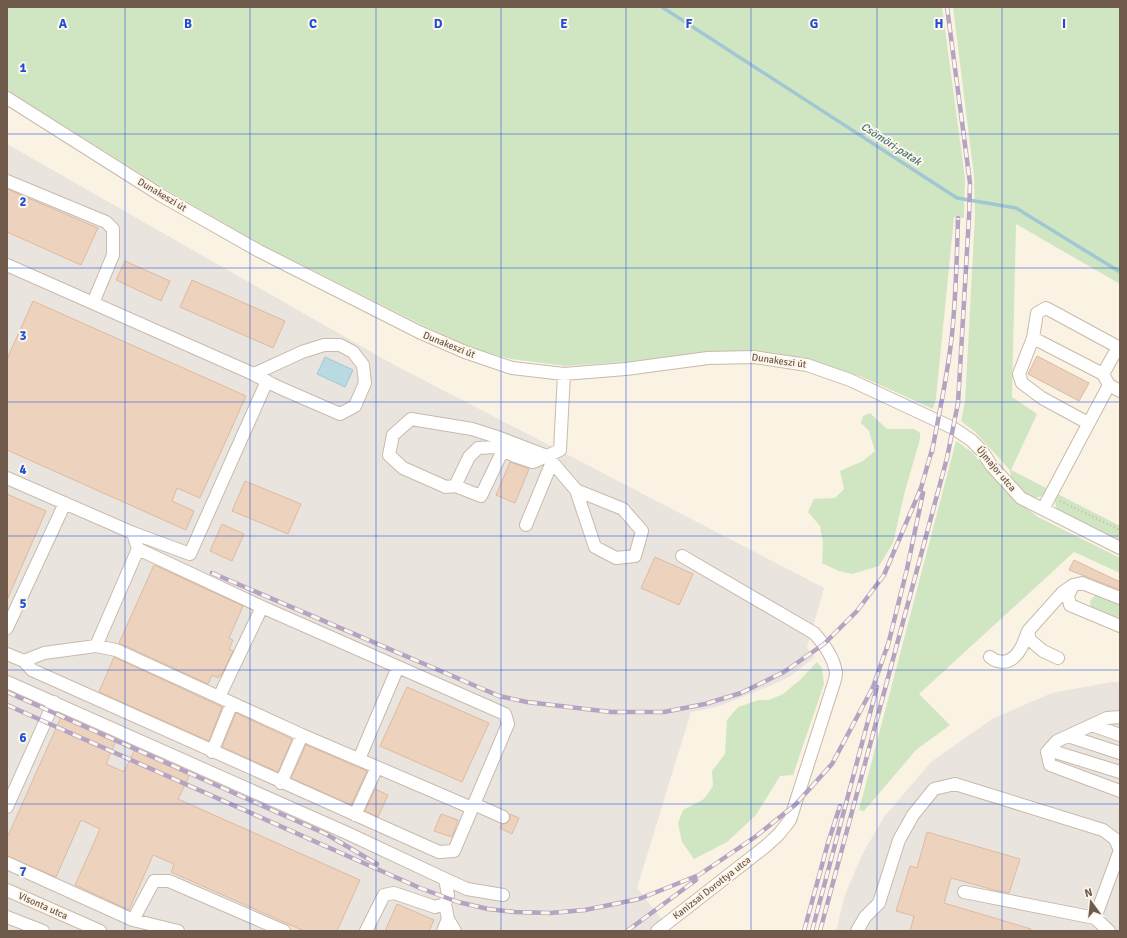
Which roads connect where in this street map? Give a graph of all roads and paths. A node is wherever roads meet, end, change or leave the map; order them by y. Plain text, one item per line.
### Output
1 (7, 98) edge
2 (7, 181) edge
3 (7, 265) edge
4 (93, 303) junction
5 (1033, 338) junction
6 (254, 374) junction
7 (564, 374) junction
8 (1103, 374) junction
9 (268, 382) junction
10 (1109, 385) junction
11 (1120, 391) edge
12 (938, 421) joint
13 (1088, 423) junction
14 (503, 450) junction
15 (550, 459) junction
16 (7, 478) edge
17 (455, 486) junction
18 (576, 490) junction
19 (1050, 496) junction
20 (65, 503) junction
21 (1043, 509) junction
22 (526, 525) dead end
23 (1120, 530) edge
24 (133, 533) junction
25 (1120, 548) edge
26 (138, 549) junction
27 (682, 556) dead end
28 (1074, 585) junction
29 (1120, 598) edge
30 (262, 607) junction
31 (1120, 626) edge
32 (7, 628) edge
33 (1028, 631) junction
34 (96, 646) junction
35 (7, 654) edge
36 (990, 657) dead end
37 (1058, 658) dead end
38 (24, 661) junction
39 (398, 667) junction
40 (7, 682) edge
41 (219, 697) junction
42 (54, 702) junction
43 (232, 703) junction
44 (1120, 717) edge
45 (1092, 725) junction
46 (302, 735) junction
47 (1120, 735) edge
48 (1068, 736) junction
49 (1049, 750) junction
50 (212, 752) junction
51 (1120, 753) edge
52 (359, 759) junction
53 (377, 766) junction
54 (1120, 772) edge
55 (281, 783) junction
56 (1120, 791) edge
57 (473, 806) junction
58 (7, 808) edge
59 (355, 815) junction
60 (503, 817) dead end
61 (1120, 850) edge
62 (7, 863) edge
63 (445, 879) junction
64 (7, 890) edge
65 (964, 892) dead end
66 (503, 895) dead end
67 (445, 904) junction
68 (7, 917) edge
69 (448, 918) junction
70 (1095, 918) junction
71 (133, 920) junction
72 (43, 931) edge
73 (100, 931) edge
74 (178, 931) edge
75 (284, 931) edge
76 (366, 931) edge
77 (443, 931) edge
78 (455, 931) edge
79 (657, 931) edge
80 (857, 931) edge
81 (1109, 931) edge

1 - 7 street, Dunakeszi út
2 - 4 street
3 - 4 street
4 - 6 street
5 - 8 street
5 - 8 street
5 - 13 street
6 - 9 street
6 - 9 street
7 - 12 street, Dunakeszi út
7 - 15 street
8 - 10 street
9 - 24 street
10 - 11 street
10 - 13 street
12 - 21 street, Újmajor utca
13 - 19 street
14 - 15 street
14 - 17 street
14 - 17 street
15 - 17 street
15 - 18 street
15 - 22 street
16 - 20 street
18 - 18 street
19 - 21 street
19 - 23 path
20 - 24 street
20 - 32 street
21 - 25 street, Újmajor utca
24 - 26 street
26 - 30 street
26 - 34 street
27 - 79 street, Kanizsai Dorottya utca
28 - 29 street
28 - 31 street
28 - 33 street
30 - 39 street
30 - 41 street
33 - 36 street
33 - 37 street
34 - 38 street
34 - 41 street
35 - 38 street
38 - 50 street
39 - 52 street
39 - 57 street
40 - 42 street
41 - 43 street
42 - 58 street
42 - 63 street
43 - 46 street
43 - 50 street
44 - 45 street
45 - 47 street
45 - 48 street
46 - 52 street
46 - 55 street
48 - 49 street
48 - 51 street
49 - 54 street
49 - 56 street
50 - 55 street
52 - 53 street
53 - 57 street
53 - 59 street
55 - 59 street
57 - 59 street
57 - 60 street
61 - 70 street
61 - 80 street
62 - 71 street
63 - 66 street
63 - 67 street
64 - 73 street, Visonta utca
65 - 70 street
67 - 69 street
67 - 76 street
68 - 72 street
69 - 77 street
69 - 78 street
70 - 81 street
71 - 74 street
71 - 75 street

